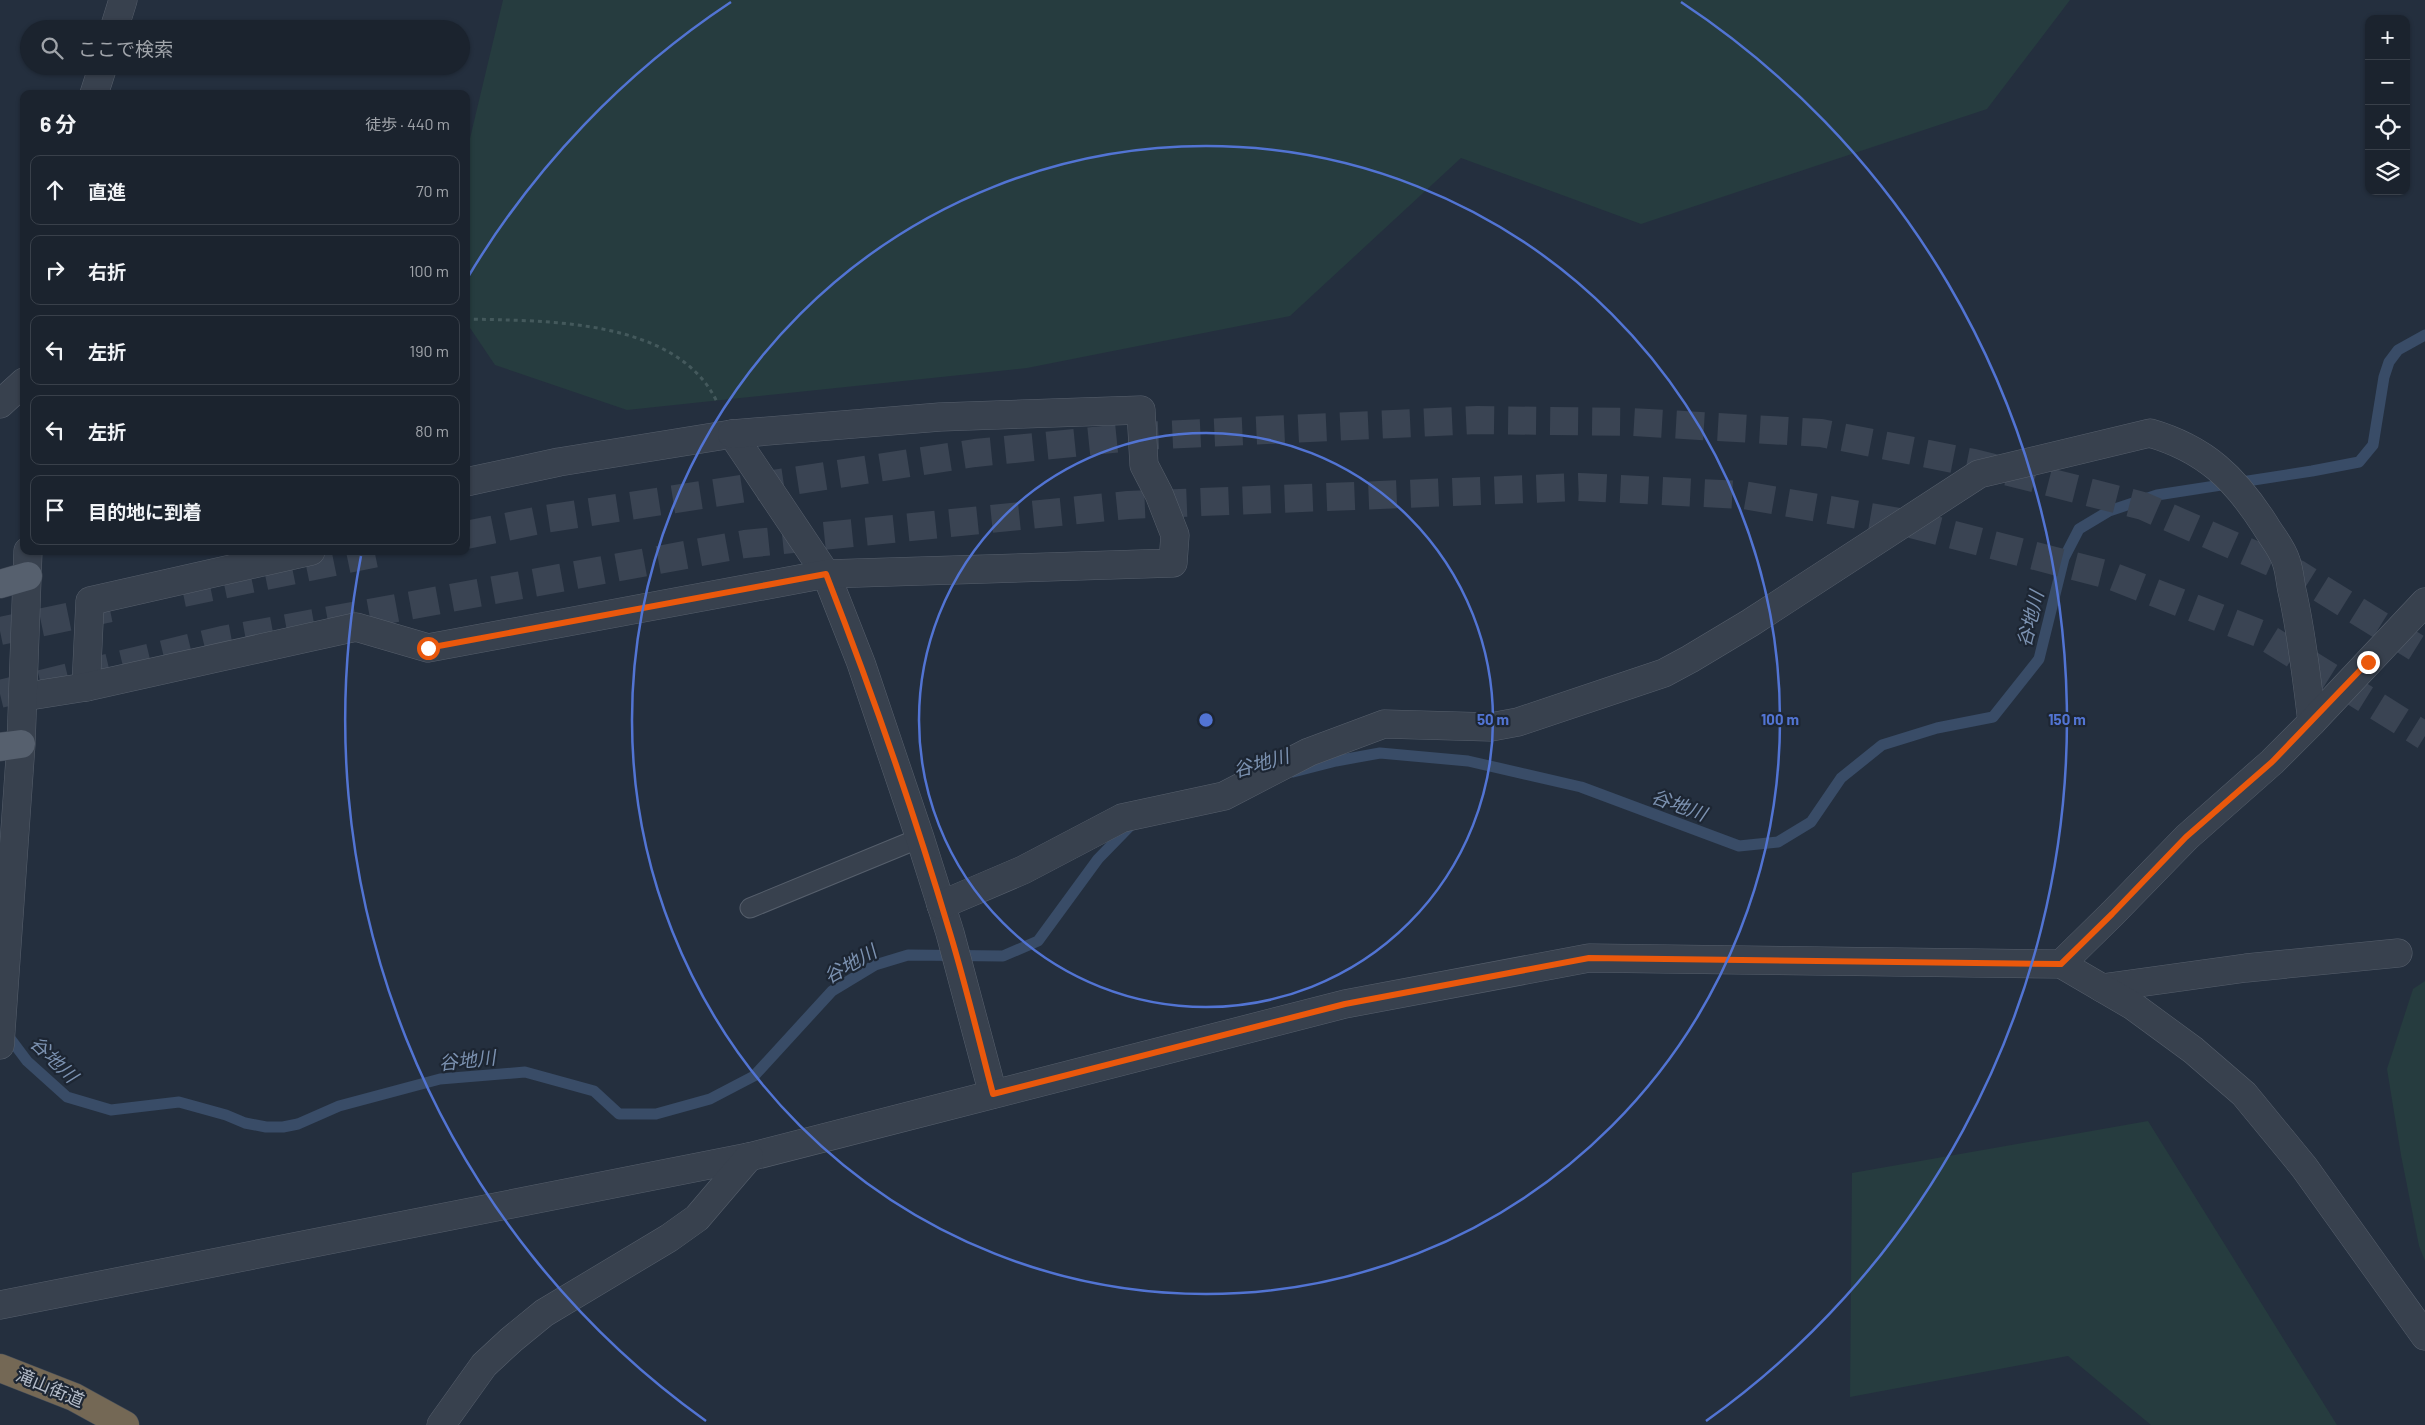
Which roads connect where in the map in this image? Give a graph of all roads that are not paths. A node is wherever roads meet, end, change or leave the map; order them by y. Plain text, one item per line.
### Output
1 (123, 0) edge
2 (117, 20) edge
3 (100, 75) edge
4 (95, 90) edge
5 (20, 386) edge
6 (0, 404) edge
7 (732, 434) junction
8 (470, 481) edge
9 (293, 555) edge
10 (28, 564) edge
11 (826, 574) junction
12 (0, 584) edge
13 (2425, 602) edge
14 (86, 687) junction
15 (23, 697) junction
16 (2312, 722) junction
17 (11, 745) edge
18 (920, 838) junction
19 (941, 905) junction
20 (750, 908) dead end
21 (2398, 952) dead end
22 (2061, 964) junction
23 (2102, 988) junction
24 (0, 1046) edge
25 (993, 1094) junction
26 (749, 1157) junction
27 (0, 1305) edge
28 (2425, 1336) edge
29 (0, 1368) edge
30 (125, 1425) edge
31 (441, 1425) edge

1 - 2 street
3 - 4 street
5 - 6 street
7 - 8 street
7 - 11 street
7 - 11 street
9 - 14 street
10 - 12 main road
10 - 15 street
11 - 14 street
11 - 18 street
13 - 16 street
14 - 15 street
15 - 17 street
16 - 19 street
16 - 22 street
17 - 24 street
18 - 19 street
18 - 20 lane
19 - 25 street
21 - 23 street
22 - 23 street
22 - 25 street
23 - 28 street
25 - 26 street
26 - 27 street
26 - 31 street
29 - 30 highway, 滝山街道

